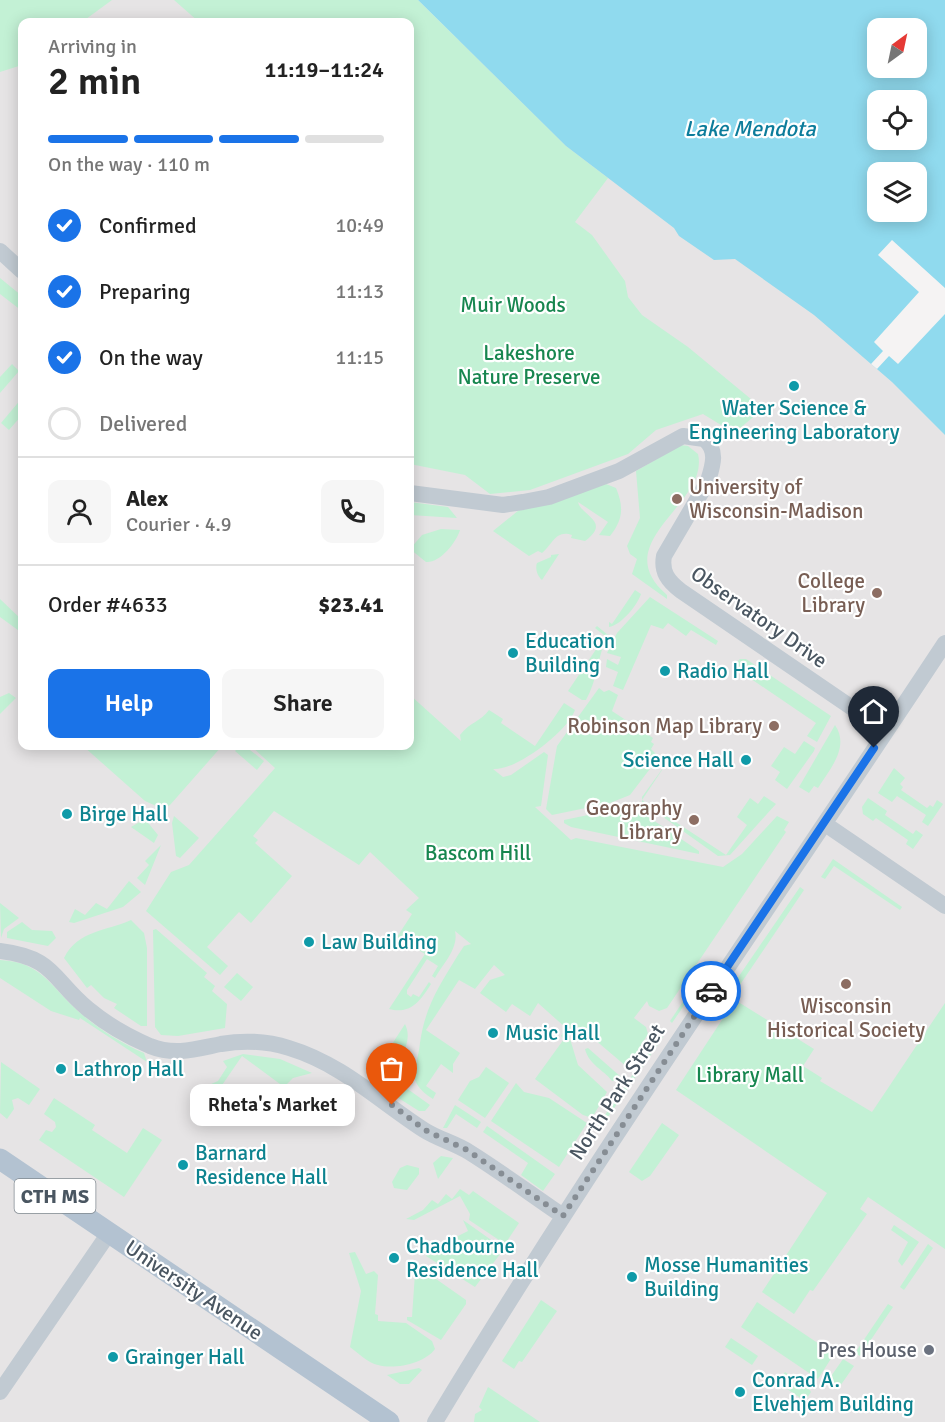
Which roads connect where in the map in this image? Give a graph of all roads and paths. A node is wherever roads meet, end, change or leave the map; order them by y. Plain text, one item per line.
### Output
1 (0, 251) edge
2 (18, 267) edge
3 (414, 494) edge
4 (945, 643) edge
5 (886, 731) junction
6 (825, 824) junction
7 (945, 906) edge
8 (0, 951) edge
9 (0, 1159) edge
10 (563, 1216) junction
11 (109, 1233) junction
12 (6, 1371) edge
13 (0, 1392) edge
14 (389, 1422) edge
15 (435, 1422) edge

1 - 2 street
3 - 5 street, Observatory Drive
4 - 5 street, North Park Street
5 - 6 street, North Park Street
6 - 7 street
6 - 10 street, North Park Street
8 - 10 street
9 - 11 main road, University Avenue / CTH MS
10 - 15 street, North Park Street
11 - 12 street
11 - 14 main road, University Avenue / CTH MS
12 - 13 street

